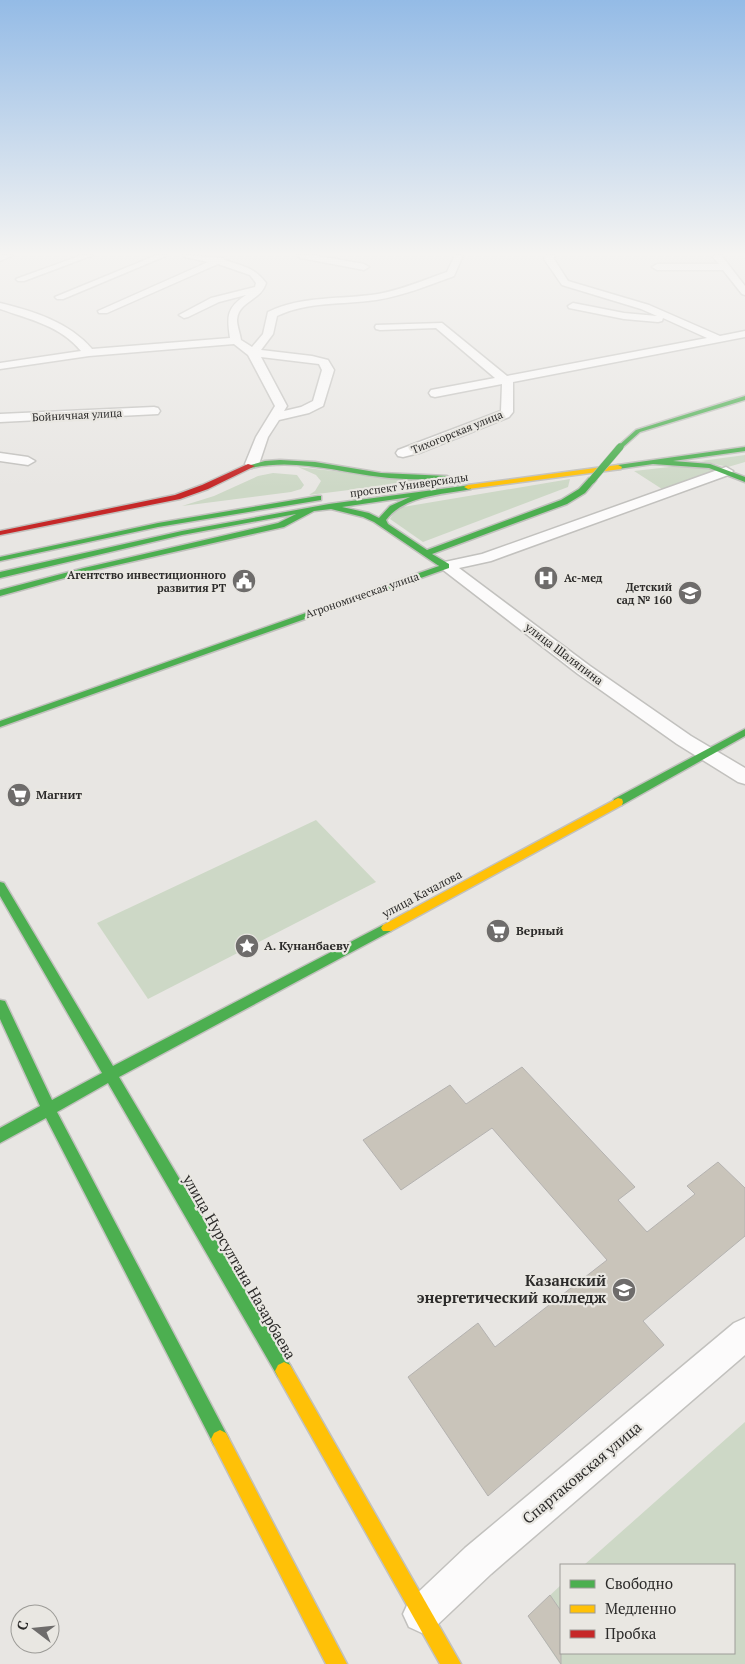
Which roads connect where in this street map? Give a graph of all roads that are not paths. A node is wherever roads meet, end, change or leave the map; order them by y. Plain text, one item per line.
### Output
1 (67, 333) edge
2 (235, 333) edge
3 (268, 333) edge
4 (447, 333) edge
5 (705, 333) edge
6 (745, 334) edge
7 (719, 339) junction
8 (236, 341) junction
9 (89, 353) junction
10 (254, 353) junction
11 (0, 366) edge
12 (504, 380) junction
13 (435, 393) dead end
14 (745, 398) edge
15 (154, 411) dead end
16 (276, 417) junction
17 (0, 418) edge
18 (745, 438) edge
19 (745, 449) edge
20 (403, 453) dead end
21 (0, 456) edge
22 (28, 461) dead end
23 (652, 462) junction
24 (252, 464) junction
25 (745, 466) edge
26 (726, 471) junction
27 (300, 474) dead end
28 (458, 478) junction
29 (745, 480) edge
30 (311, 485) dead end
31 (439, 492) junction
32 (280, 504) junction
33 (329, 506) junction
34 (312, 509) junction
35 (386, 526) junction
36 (0, 533) edge
37 (0, 543) edge
38 (427, 553) junction
39 (0, 559) edge
40 (446, 566) junction
41 (0, 575) edge
42 (0, 593) edge
43 (0, 724) edge
44 (745, 732) edge
45 (706, 753) junction
46 (745, 777) edge
47 (0, 886) edge
48 (0, 1005) edge
49 (110, 1075) junction
50 (49, 1110) junction
51 (0, 1136) edge
52 (745, 1334) edge
53 (422, 1614) junction
54 (337, 1664) edge
55 (451, 1664) edge

1 - 9 street
2 - 8 street
3 - 10 street
4 - 12 street
5 - 7 street
6 - 7 street
7 - 12 street
8 - 9 street
8 - 10 street
9 - 11 street
10 - 16 street
10 - 16 street
12 - 13 street
12 - 20 street, Тихогорская улица
14 - 38 main road, bridge
15 - 17 street, Бойничная улица
16 - 24 street
18 - 28 main road, проспект Универсиады
19 - 23 main road, проспект Универсиады
21 - 22 street
23 - 26 main road
23 - 31 main road, проспект Универсиады
24 - 28 main road
24 - 36 main road
25 - 26 main road
26 - 29 main road
26 - 40 street, Агрономическая улица
27 - 37 main road
28 - 32 main road, проспект Универсиады
30 - 32 main road
31 - 33 main road, проспект Универсиады
31 - 35 main road
32 - 39 main road, проспект Универсиады
33 - 34 main road, проспект Универсиады
33 - 35 main road, улица Шаляпина
34 - 41 main road, проспект Универсиады
34 - 42 main road
35 - 38 main road, улица Шаляпина
38 - 40 main road, улица Шаляпина
40 - 43 main road, Агрономическая улица
40 - 45 street, улица Шаляпина
44 - 45 main road, улица Качалова
45 - 46 street, улица Шаляпина
45 - 49 main road, улица Качалова
47 - 49 main road, улица Нурсултана Назарбаева
48 - 50 main road
49 - 50 main road, улица Качалова
49 - 53 main road, улица Нурсултана Назарбаева
50 - 51 main road, улица Качалова
50 - 54 main road
52 - 53 street, Спартаковская улица
53 - 55 main road, улица Нурсултана Назарбаева

